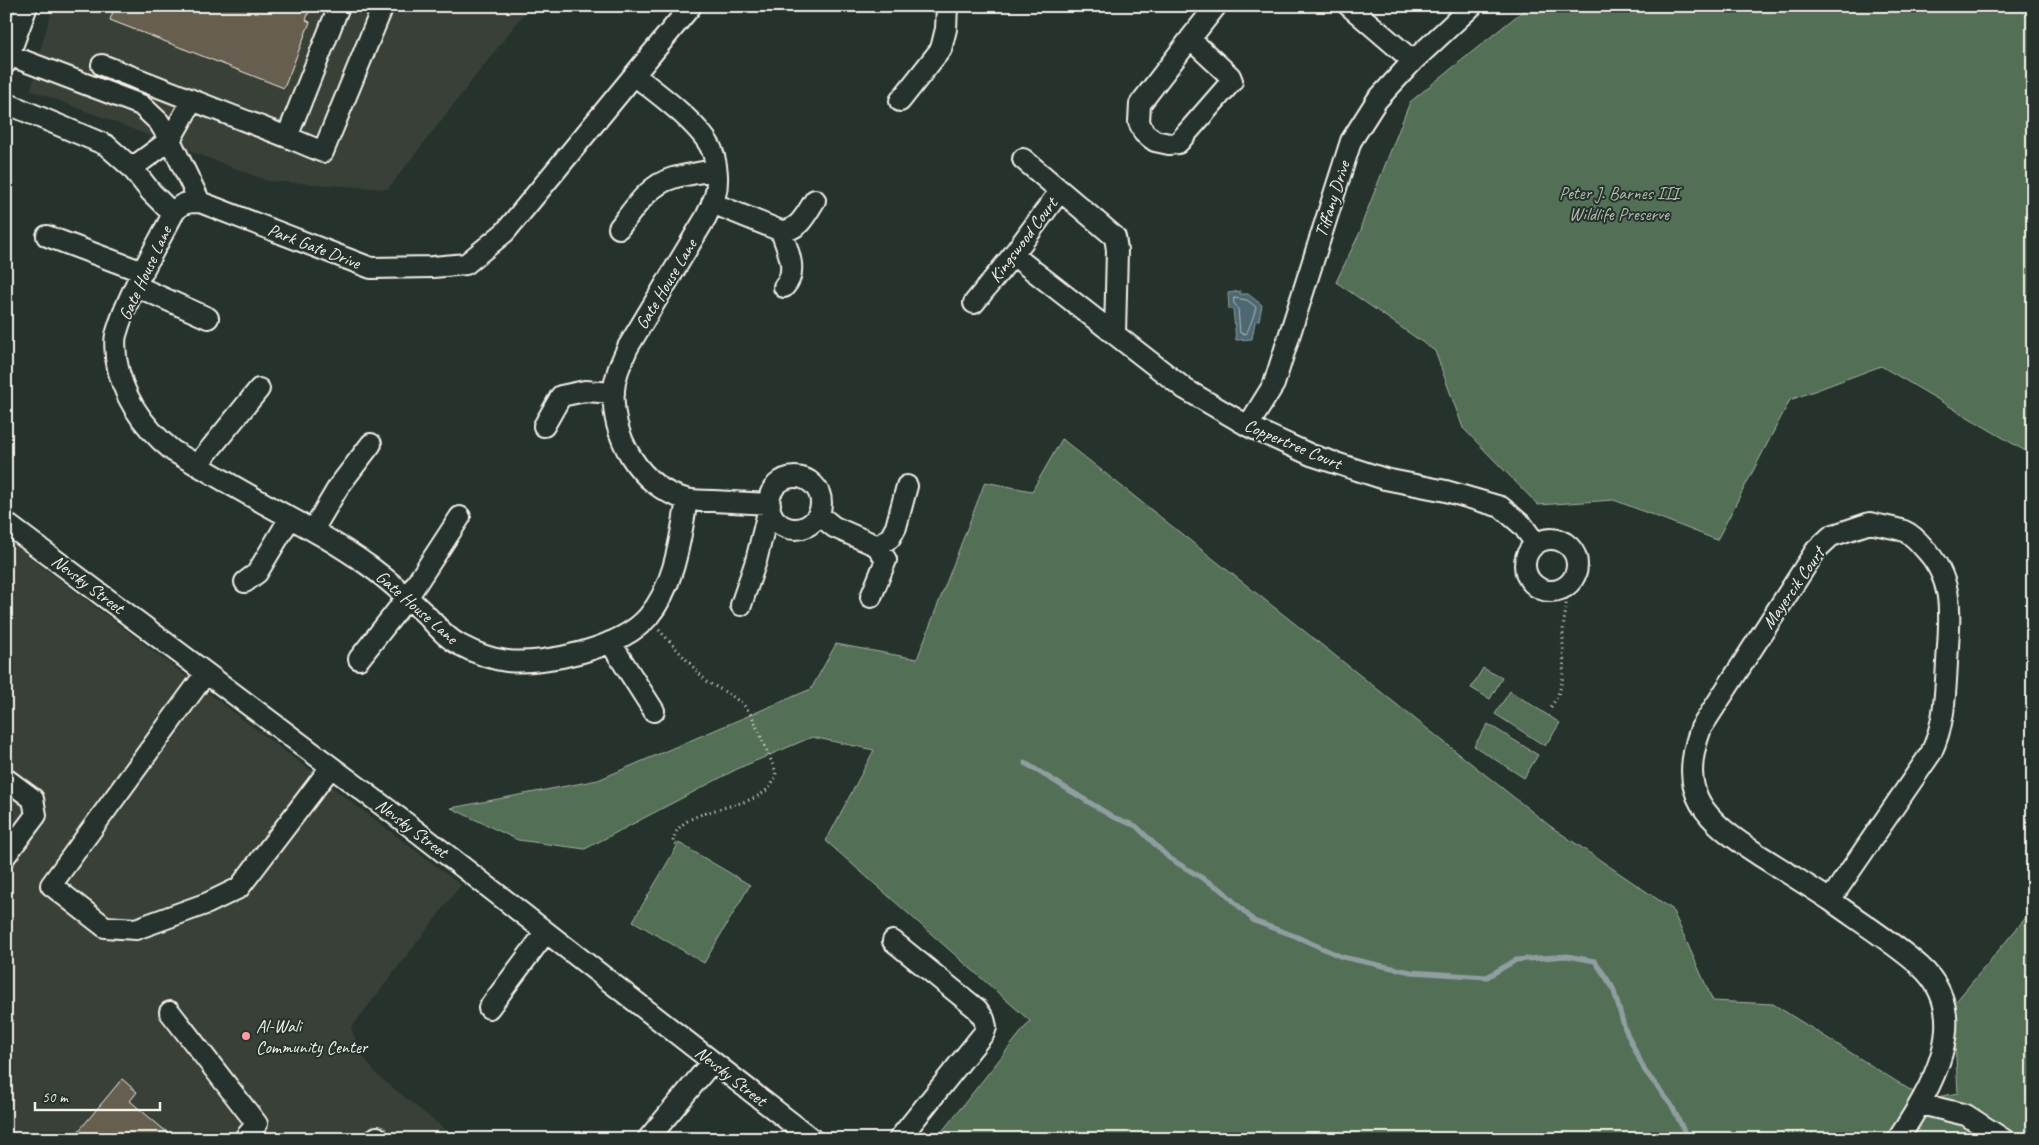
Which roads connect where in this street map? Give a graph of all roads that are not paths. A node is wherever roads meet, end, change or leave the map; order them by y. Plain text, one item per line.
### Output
1 (27, 6) edge
2 (339, 6) edge
3 (383, 6) edge
4 (691, 6) edge
5 (947, 6) edge
6 (1216, 6) edge
7 (1349, 6) edge
8 (1472, 6) edge
9 (1190, 39) junction
10 (7, 58) edge
11 (1413, 61) junction
12 (102, 65) dead end
13 (634, 75) junction
14 (154, 86) junction
15 (192, 100) junction
16 (900, 101) dead end
17 (6, 103) edge
18 (141, 105) junction
19 (287, 137) junction
20 (170, 140) junction
21 (1023, 159) dead end
22 (132, 168) junction
23 (716, 169) junction
24 (1060, 191) junction
25 (815, 200) dead end
26 (200, 202) junction
27 (712, 203) junction
28 (173, 214) junction
29 (619, 228) dead end
30 (781, 231) junction
31 (47, 236) dead end
32 (1013, 255) junction
33 (140, 279) junction
34 (784, 287) dead end
35 (974, 303) dead end
36 (208, 318) dead end
37 (1115, 334) junction
38 (259, 389) dead end
39 (614, 393) junction
40 (544, 426) dead end
41 (1248, 426) junction
42 (372, 444) dead end
43 (197, 465) junction
44 (907, 486) dead end
45 (687, 500) junction
46 (770, 504) junction
47 (819, 515) junction
48 (460, 517) dead end
49 (290, 518) junction
50 (6, 523) edge
51 (313, 530) junction
52 (1536, 544) junction
53 (877, 546) junction
54 (245, 582) dead end
55 (871, 597) dead end
56 (407, 598) junction
57 (741, 605) dead end
58 (610, 642) junction
59 (359, 659) dead end
60 (206, 673) junction
61 (654, 711) dead end
62 (331, 767) junction
63 (6, 779) edge
64 (6, 855) edge
65 (1830, 900) junction
66 (546, 932) junction
67 (893, 941) dead end
68 (489, 1008) dead end
69 (170, 1012) dead end
70 (712, 1062) junction
71 (1921, 1104) junction
72 (252, 1133) edge
73 (648, 1139) edge
74 (812, 1139) edge
75 (899, 1139) edge
76 (1898, 1139) edge
77 (2003, 1139) edge

1 - 10 street
2 - 19 street
3 - 19 street
4 - 13 street, Park Gate Drive
5 - 16 street
6 - 9 street
7 - 11 street
8 - 11 street, Tiffany Drive
9 - 9 street
10 - 18 street
11 - 41 street, Tiffany Drive
12 - 14 street
13 - 23 street, Gate House Lane
13 - 26 street, Park Gate Drive
14 - 15 street
14 - 18 street
15 - 19 street
15 - 20 street
17 - 22 street
18 - 20 street
20 - 22 street
20 - 26 street
21 - 24 street
22 - 28 street
23 - 27 street, Gate House Lane
23 - 29 street
24 - 32 street, Kingswood Court
24 - 37 street, Kingswood Court
25 - 30 street
26 - 28 street, Gate House Lane
27 - 30 street
27 - 39 street, Gate House Lane
28 - 33 street, Gate House Lane
30 - 34 street
31 - 33 street
32 - 35 street, Kingswood Court
32 - 37 street, Coppertree Court
33 - 36 street
33 - 43 street, Gate House Lane
37 - 41 street, Coppertree Court
38 - 43 street
39 - 40 street
39 - 45 street, Gate House Lane
41 - 52 street, Coppertree Court
42 - 51 street
43 - 49 street, Gate House Lane
44 - 53 street
45 - 46 street
45 - 58 street, Gate House Lane
46 - 47 street
46 - 47 street
46 - 57 street
47 - 53 street
48 - 56 street
49 - 51 street, Gate House Lane
49 - 54 street
50 - 60 street, Nevsky Street
51 - 56 street, Gate House Lane
52 - 52 street
53 - 55 street
56 - 58 street, Gate House Lane
56 - 59 street
58 - 61 street
60 - 62 street, Nevsky Street
60 - 62 street
62 - 66 street, Nevsky Street
63 - 64 street
65 - 65 street, Mayercik Court
65 - 71 street, Mayercik Court
66 - 68 street
66 - 70 street, Nevsky Street
67 - 75 street
69 - 72 street
70 - 73 street
70 - 74 street, Nevsky Street
71 - 76 street, Mayercik Court
71 - 77 street

